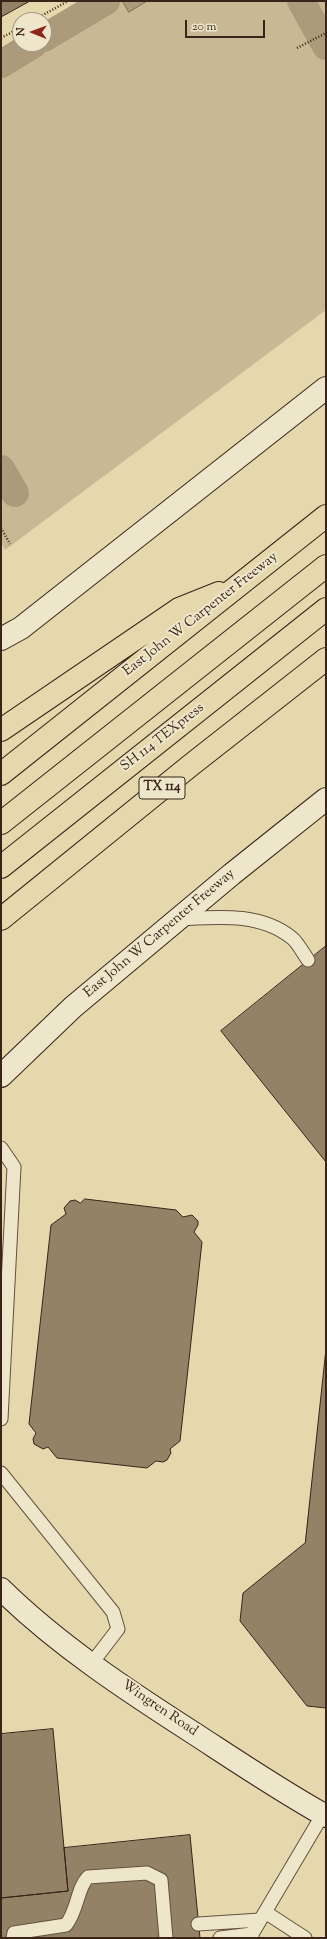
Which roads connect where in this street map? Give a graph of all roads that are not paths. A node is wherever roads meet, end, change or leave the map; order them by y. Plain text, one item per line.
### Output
1 (326, 388) edge
2 (326, 516) edge
3 (326, 566) edge
4 (241, 584) junction
5 (326, 609) edge
6 (1, 639) edge
7 (326, 660) edge
8 (1, 730) edge
9 (1, 774) edge
10 (326, 799) edge
11 (1, 823) edge
12 (1, 867) edge
13 (1, 919) edge
14 (178, 919) junction
15 (308, 960) dead end
16 (1, 1076) edge
17 (1, 1148) edge
18 (1, 1419) edge
19 (1, 1473) edge
20 (1, 1589) edge
21 (92, 1663) junction
22 (324, 1815) edge
23 (263, 1916) junction
24 (198, 1924) dead end
25 (252, 1936) edge
26 (13, 1938) edge
27 (166, 1938) edge
28 (220, 1938) edge
29 (305, 1938) edge

1 - 6 main road
2 - 4 highway, East John W Carpenter Freeway
3 - 11 highway
4 - 8 highway
4 - 9 highway, East John W Carpenter Freeway
5 - 12 highway, SH 114 TEXpress
7 - 13 highway, TX 114
10 - 14 main road, East John W Carpenter Freeway
14 - 15 lane
14 - 16 main road, East John W Carpenter Freeway
17 - 18 lane
19 - 21 lane
20 - 21 main road, Wingren Road
21 - 22 main road, Wingren Road
22 - 23 lane
23 - 24 lane
23 - 25 lane
23 - 29 lane
25 - 28 lane
26 - 27 lane

